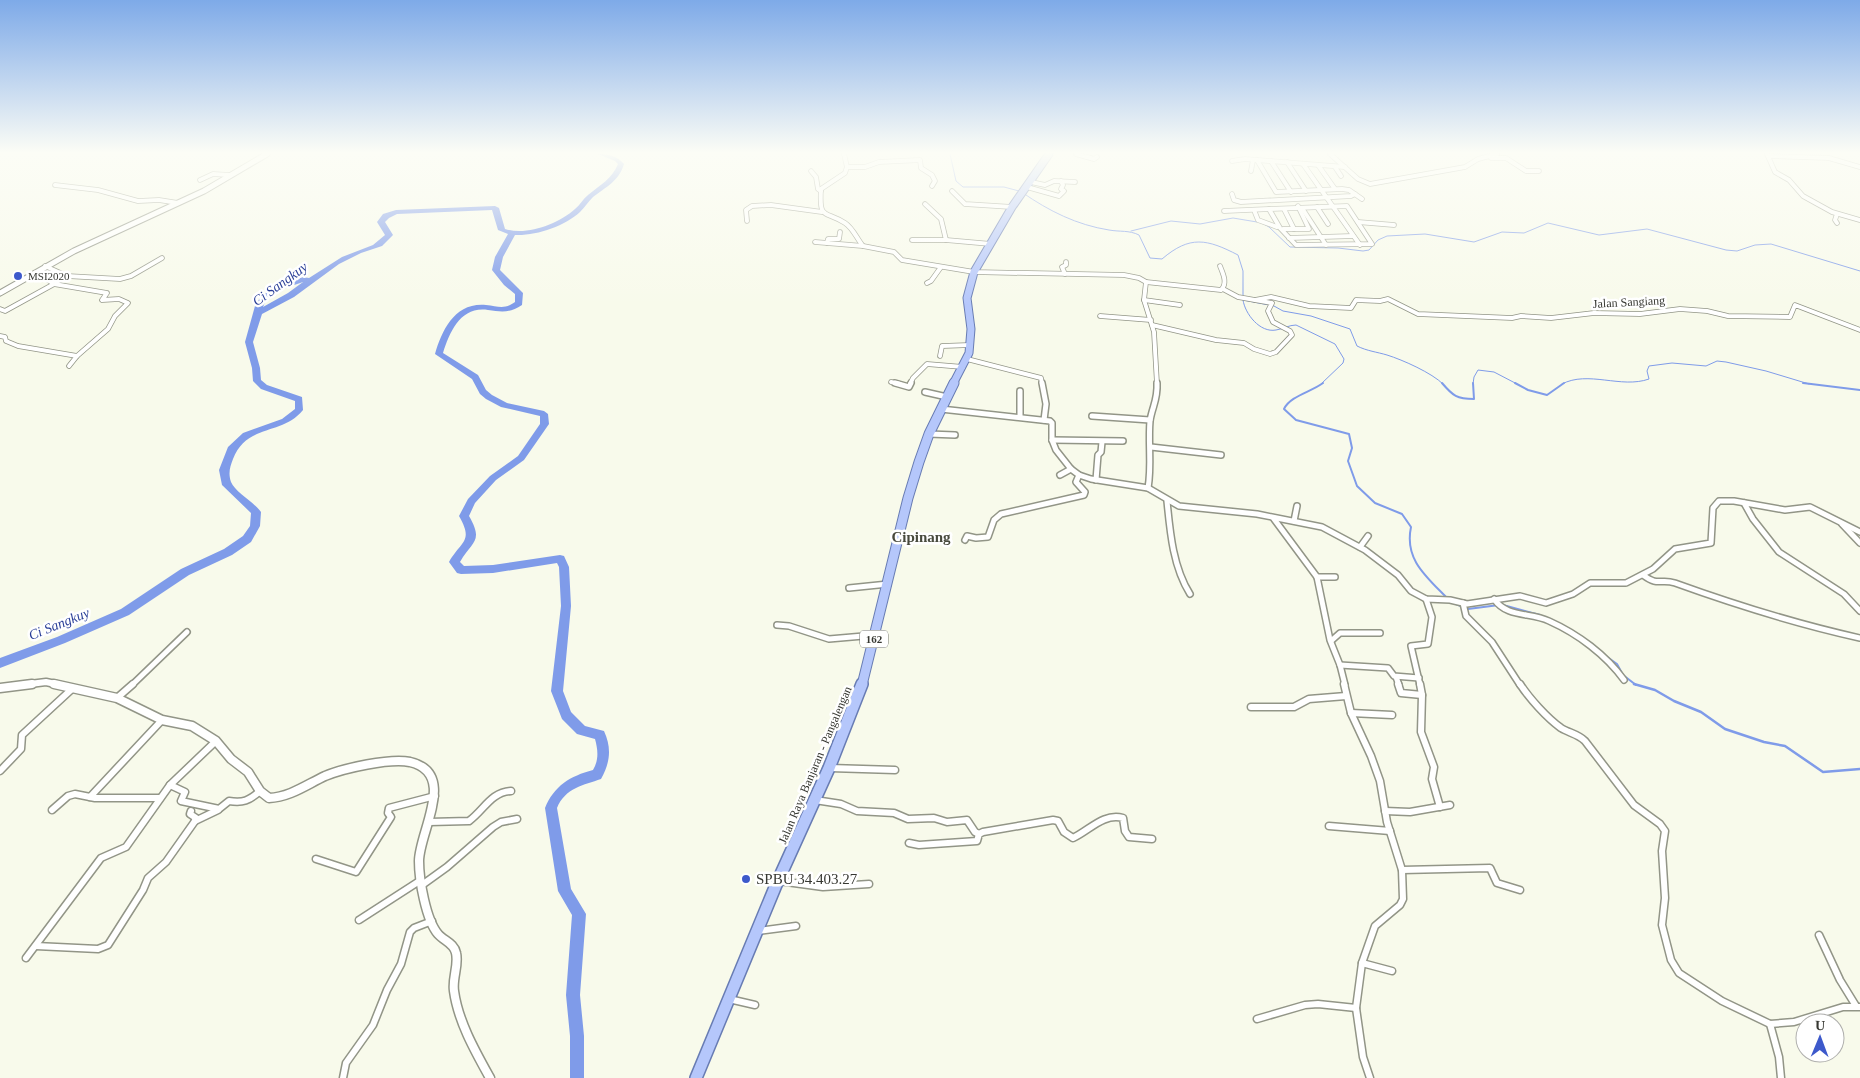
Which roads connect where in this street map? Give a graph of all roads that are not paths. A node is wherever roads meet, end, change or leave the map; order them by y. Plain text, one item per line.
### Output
1 (176, 204) edge
2 (822, 204) edge
3 (924, 204) dead end
4 (970, 204) edge
5 (1014, 204) edge
6 (1299, 204) edge
7 (1819, 204) edge
8 (1332, 206) junction
9 (1012, 207) junction
10 (1317, 207) junction
11 (1301, 208) junction
12 (1269, 209) junction
13 (1284, 209) junction
14 (1254, 210) junction
15 (1224, 211) dead end
16 (822, 212) junction
17 (1837, 214) junction
18 (1860, 220) edge
19 (747, 221) dead end
20 (1358, 222) junction
21 (1838, 223) dead end
22 (1328, 224) dead end
23 (1394, 225) dead end
24 (1277, 227) junction
25 (1283, 229) junction
26 (1294, 229) junction
27 (840, 232) dead end
28 (1353, 236) junction
29 (1321, 237) junction
30 (1289, 238) junction
31 (912, 240) dead end
32 (947, 240) junction
33 (815, 242) dead end
34 (827, 243) junction
35 (991, 244) junction
36 (1326, 245) junction
37 (1360, 245) junction
38 (863, 246) junction
39 (162, 258) dead end
40 (1066, 262) dead end
41 (45, 266) junction
42 (1220, 266) dead end
43 (941, 267) junction
44 (974, 272) junction
45 (33, 274) junction
46 (1065, 274) junction
47 (69, 276) junction
48 (1146, 282) junction
49 (54, 283) junction
50 (927, 283) dead end
51 (1223, 289) junction
52 (0, 293) edge
53 (1144, 300) junction
54 (1255, 300) junction
55 (1180, 305) dead end
56 (0, 309) edge
57 (1100, 316) dead end
58 (1152, 323) junction
59 (1860, 330) edge
60 (0, 336) edge
61 (970, 345) junction
62 (77, 356) junction
63 (940, 356) dead end
64 (965, 363) junction
65 (69, 366) dead end
66 (891, 382) dead end
67 (1020, 391) dead end
68 (925, 392) dead end
69 (947, 397) junction
70 (941, 409) junction
71 (1020, 416) junction
72 (1092, 416) dead end
73 (1044, 420) junction
74 (1150, 420) junction
75 (929, 434) junction
76 (955, 435) dead end
77 (1052, 440) junction
78 (1123, 441) dead end
79 (1102, 442) junction
80 (1151, 447) junction
81 (1221, 455) dead end
82 (1071, 469) junction
83 (1060, 475) dead end
84 (1079, 475) junction
85 (1096, 480) junction
86 (1148, 488) junction
87 (1167, 501) junction
88 (1744, 503) junction
89 (1297, 506) dead end
90 (1274, 518) junction
91 (1294, 521) junction
92 (1842, 523) junction
93 (1860, 532) edge
94 (1368, 536) dead end
95 (964, 540) dead end
96 (1860, 543) edge
97 (1360, 547) junction
98 (1643, 575) junction
99 (1317, 577) junction
100 (1335, 577) dead end
101 (888, 584) junction
102 (848, 588) dead end
103 (1190, 594) dead end
104 (1426, 599) junction
105 (1496, 603) junction
106 (1463, 605) junction
107 (1860, 611) edge
108 (777, 625) dead end
109 (187, 632) dead end
110 (1380, 633) dead end
111 (875, 635) junction
112 (1860, 638) edge
113 (1331, 641) junction
114 (1340, 665) junction
115 (1396, 677) junction
116 (1419, 678) junction
117 (1624, 680) dead end
118 (74, 687) junction
119 (0, 688) edge
120 (1422, 695) junction
121 (1346, 696) junction
122 (117, 698) junction
123 (1251, 707) dead end
124 (1351, 713) junction
125 (1392, 715) dead end
126 (162, 720) junction
127 (216, 741) junction
128 (829, 768) junction
129 (0, 770) edge
130 (895, 770) dead end
131 (170, 785) junction
132 (260, 791) junction
133 (511, 792) dead end
134 (435, 796) junction
135 (90, 797) junction
136 (160, 798) junction
137 (815, 800) junction
138 (1450, 805) dead end
139 (1440, 807) junction
140 (219, 809) junction
141 (52, 810) dead end
142 (191, 811) dead end
143 (1385, 811) junction
144 (518, 819) dead end
145 (195, 821) junction
146 (429, 822) junction
147 (1329, 826) dead end
148 (1390, 831) junction
149 (979, 834) junction
150 (1152, 839) dead end
151 (909, 843) dead end
152 (316, 859) dead end
153 (1402, 870) junction
154 (778, 880) junction
155 (421, 882) junction
156 (869, 884) dead end
157 (1520, 890) dead end
158 (359, 920) dead end
159 (432, 921) junction
160 (796, 926) dead end
161 (757, 931) junction
162 (1819, 936) dead end
163 (36, 946) junction
164 (26, 958) dead end
165 (1362, 963) junction
166 (1392, 971) dead end
167 (729, 998) junction
168 (755, 1005) dead end
169 (1858, 1006) edge
170 (1356, 1008) junction
171 (1257, 1019) dead end
172 (1770, 1024) junction
173 (342, 1078) edge
174 (490, 1078) edge
175 (696, 1078) edge
176 (1370, 1078) edge
177 (1782, 1078) edge

1 - 41 street
2 - 16 street
3 - 32 street
4 - 9 street
5 - 9 main road, Jalan Raya Banjaran - Pangalengan / 162
6 - 11 street
7 - 17 street
8 - 10 street
8 - 20 street
8 - 28 street
9 - 35 main road, Jalan Raya Banjaran - Pangalengan / 162
10 - 11 street
10 - 22 street
11 - 13 street
11 - 26 street
11 - 29 street
12 - 13 street
12 - 14 street
12 - 24 street
13 - 26 street
14 - 15 street
14 - 24 street
16 - 19 street
16 - 38 street
17 - 18 street
17 - 21 street
20 - 23 street
20 - 37 street
24 - 25 street
25 - 26 street
25 - 30 street
27 - 34 street
28 - 29 street
28 - 37 street
29 - 30 street
29 - 36 street
30 - 36 street
31 - 32 street
32 - 35 street
33 - 34 street
34 - 38 street
35 - 44 main road, Jalan Raya Banjaran - Pangalengan / 162
36 - 37 street
38 - 43 street
39 - 47 street
40 - 46 street
41 - 45 street
41 - 47 street
42 - 51 street
43 - 44 street
43 - 50 street
44 - 46 street
44 - 61 main road, Jalan Raya Banjaran - Pangalengan / 162
45 - 49 street
45 - 52 street
46 - 48 street
47 - 49 street
48 - 51 street
48 - 53 street
49 - 56 street
49 - 62 street
51 - 54 street
53 - 55 street
53 - 58 street
54 - 58 street
54 - 59 street, Jalan Sangiang
57 - 58 street
58 - 74 street
60 - 62 street
61 - 63 street
61 - 64 main road, Jalan Raya Banjaran - Pangalengan / 162
62 - 65 street
64 - 66 street
64 - 69 main road, Jalan Raya Banjaran - Pangalengan / 162
64 - 73 street
67 - 71 street
68 - 69 street
69 - 70 main road, Jalan Raya Banjaran - Pangalengan / 162
70 - 71 street
70 - 75 main road, Jalan Raya Banjaran - Pangalengan / 162
71 - 73 street
72 - 74 street
73 - 77 street
74 - 80 street
75 - 76 street
75 - 101 main road, Jalan Raya Banjaran - Pangalengan / 162
77 - 79 street
77 - 82 street
78 - 79 street
79 - 85 street
80 - 81 street
80 - 86 street
82 - 83 street
82 - 84 street
84 - 85 street
84 - 95 street
85 - 86 street
86 - 87 street
87 - 90 street
87 - 103 street
88 - 92 street
88 - 98 street
88 - 107 street
89 - 91 street
90 - 91 street
90 - 99 street
91 - 97 street
92 - 93 street
92 - 96 street
94 - 97 street
97 - 104 street
98 - 105 street
98 - 112 street
99 - 100 street
99 - 113 street
101 - 102 street
101 - 111 main road, Jalan Raya Banjaran - Pangalengan / 162
104 - 106 street
104 - 116 street
105 - 106 street
105 - 117 street
106 - 172 street
108 - 111 street
109 - 122 street
110 - 113 street
111 - 128 main road, Jalan Raya Banjaran - Pangalengan / 162
113 - 114 street
114 - 115 street
114 - 121 street
115 - 116 street
115 - 120 street
116 - 120 street
118 - 119 street
118 - 122 street
118 - 129 street
120 - 139 street
121 - 123 street
121 - 124 street
122 - 126 street
124 - 125 street
124 - 143 street
126 - 127 street
126 - 135 street
127 - 131 street
127 - 132 street
128 - 130 street
128 - 137 main road, Jalan Raya Banjaran - Pangalengan / 162
131 - 136 street
131 - 140 street
132 - 134 street
132 - 140 street
133 - 146 street
134 - 146 street
134 - 152 street
135 - 136 street
135 - 141 street
136 - 163 street
137 - 149 street
137 - 154 main road, Jalan Raya Banjaran - Pangalengan / 162
138 - 139 street
139 - 143 street
140 - 145 street
142 - 145 street
143 - 148 street
144 - 155 street
145 - 163 street
146 - 155 street
147 - 148 street
148 - 153 street
149 - 150 street
149 - 151 street
153 - 157 street
153 - 165 street
154 - 156 street
154 - 161 main road, Jalan Raya Banjaran - Pangalengan / 162
155 - 158 street
155 - 159 street
159 - 173 street
159 - 174 street
160 - 161 street
161 - 167 main road, Jalan Raya Banjaran - Pangalengan / 162
162 - 169 street
163 - 164 street
165 - 166 street
165 - 170 street
167 - 168 street
167 - 175 main road, Jalan Raya Banjaran - Pangalengan / 162
169 - 172 street
170 - 171 street
170 - 176 street
172 - 177 street

